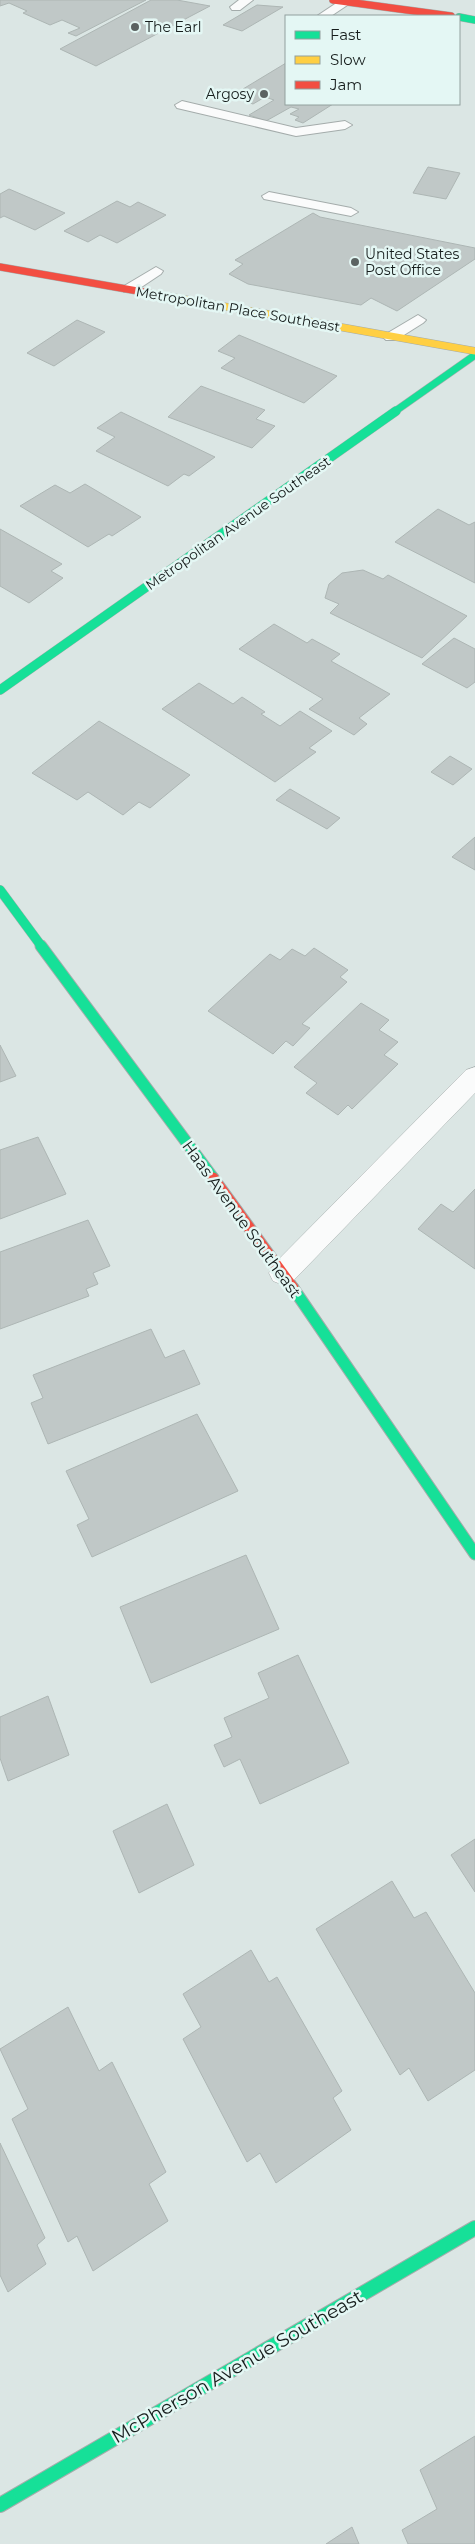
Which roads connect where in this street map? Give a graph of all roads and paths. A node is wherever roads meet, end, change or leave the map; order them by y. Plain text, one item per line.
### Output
1 (247, 0) edge
2 (340, 1) edge
3 (236, 7) dead end
4 (324, 15) edge
5 (444, 15) edge
6 (460, 17) edge
7 (475, 20) edge
8 (182, 104) dead end
9 (345, 124) dead end
10 (269, 196) dead end
11 (351, 212) dead end
12 (0, 267) edge
13 (156, 271) dead end
14 (129, 289) junction
15 (418, 320) dead end
16 (391, 337) junction
17 (475, 351) edge
18 (475, 355) edge
19 (0, 690) edge
20 (0, 890) edge
21 (475, 1077) edge
22 (283, 1273) junction
23 (475, 1554) edge
24 (475, 2228) edge
25 (0, 2505) edge

1 - 3 lane
2 - 4 lane
2 - 5 street
6 - 7 street
8 - 9 lane
10 - 11 lane
12 - 14 street, Metropolitan Place Southeast
13 - 14 lane
14 - 16 street, Metropolitan Place Southeast
15 - 16 lane
16 - 17 street, Metropolitan Place Southeast
18 - 19 street, Metropolitan Avenue Southeast
20 - 22 street, Haas Avenue Southeast
21 - 22 street
22 - 23 street, Haas Avenue Southeast
24 - 25 street, McPherson Avenue Southeast

